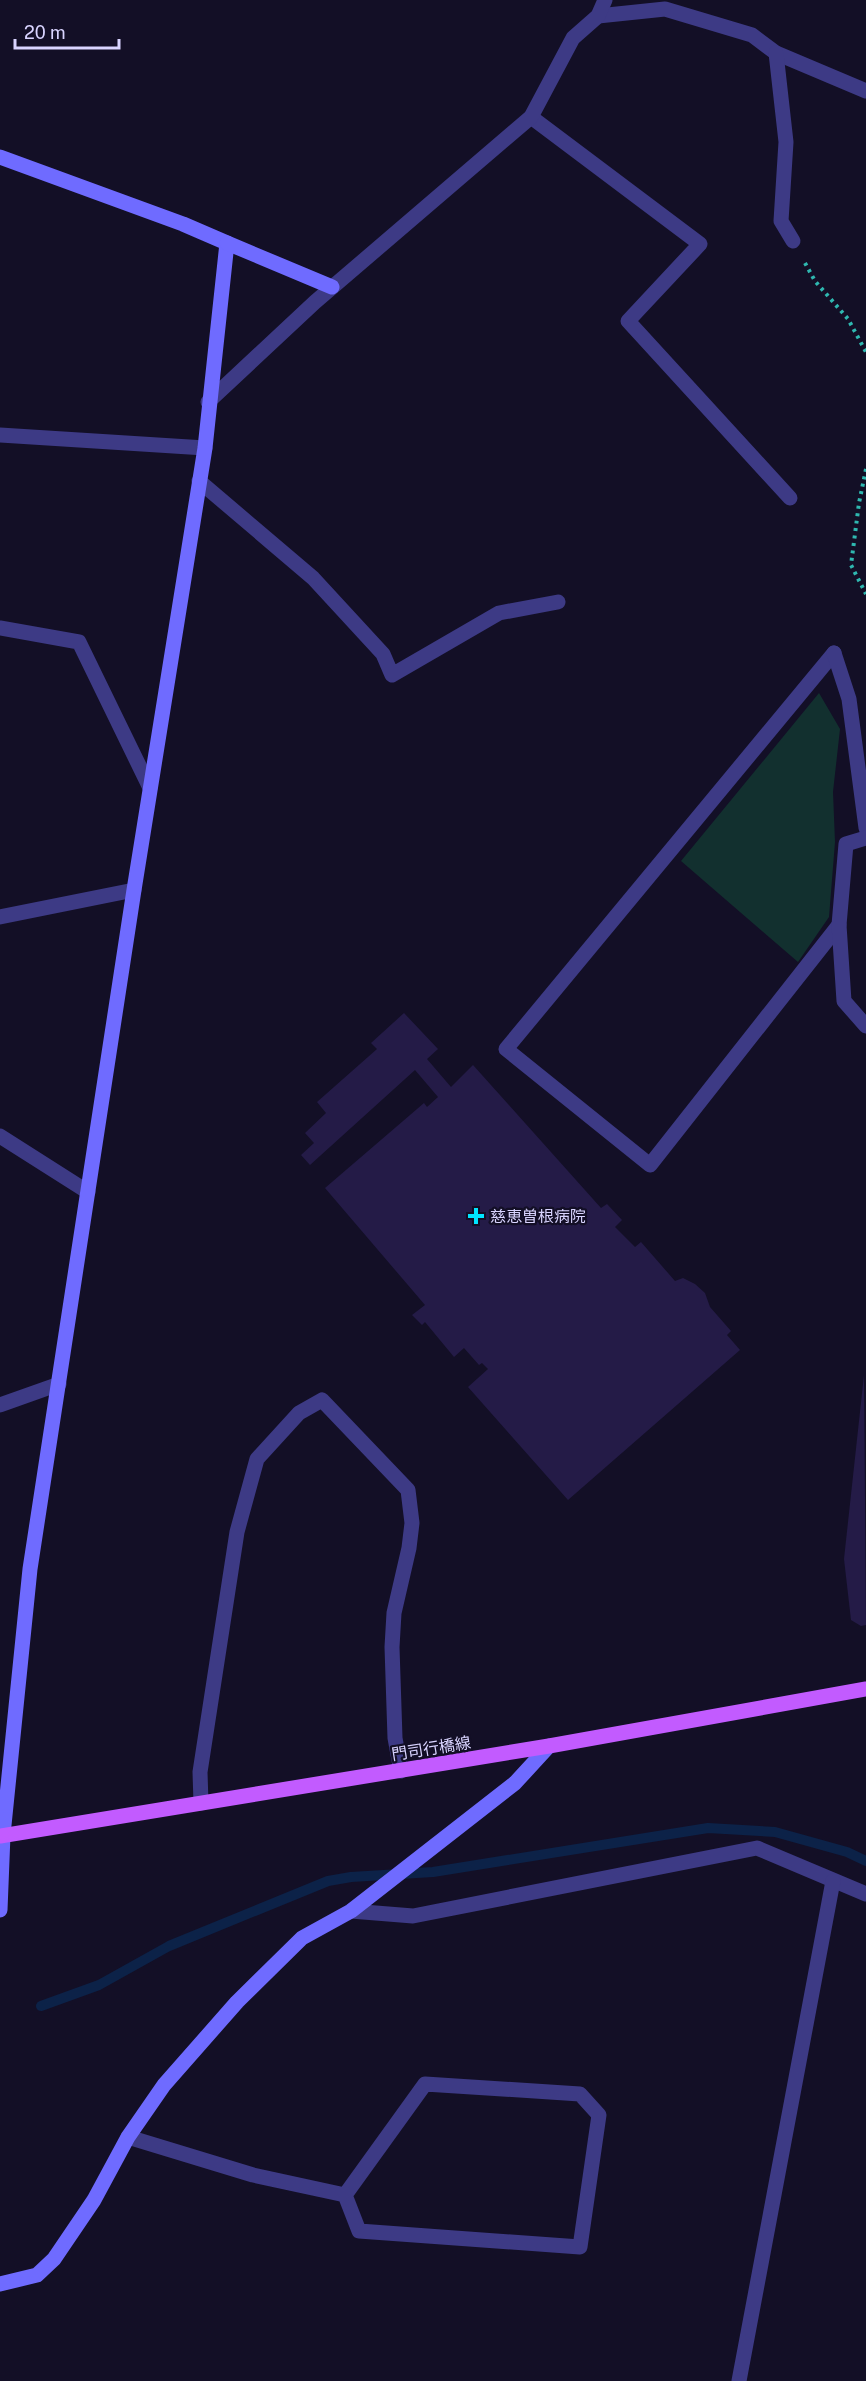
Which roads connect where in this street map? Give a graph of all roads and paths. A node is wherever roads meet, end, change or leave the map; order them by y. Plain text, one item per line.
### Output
1 (605, 0) edge
2 (598, 16) junction
3 (776, 52) junction
4 (866, 91) edge
5 (531, 117) junction
6 (0, 157) edge
7 (793, 241) joint
8 (227, 243) junction
9 (332, 287) junction
10 (866, 352) edge
11 (208, 402) junction
12 (0, 435) edge
13 (205, 448) junction
14 (866, 469) edge
15 (199, 481) junction
16 (790, 498) dead end
17 (866, 594) edge
18 (558, 602) dead end
19 (0, 628) edge
20 (150, 788) junction
21 (866, 828) edge
22 (866, 838) edge
23 (134, 890) junction
24 (0, 917) edge
25 (839, 925) junction
26 (866, 1026) edge
27 (0, 1136) edge
28 (88, 1192) junction
29 (59, 1384) junction
30 (0, 1405) edge
31 (866, 1689) edge
32 (549, 1746) junction
33 (400, 1771) junction
34 (201, 1803) junction
35 (2, 1836) edge
36 (833, 1881) junction
37 (866, 1894) edge
38 (357, 1906) junction
39 (0, 1910) edge
40 (128, 2137) junction
41 (345, 2195) junction
42 (0, 2284) edge
43 (740, 2381) edge

1 - 2 street
2 - 3 street
2 - 5 street
3 - 4 street
3 - 7 street
5 - 9 street
5 - 16 street
6 - 8 street
7 - 10 path
8 - 9 street
8 - 11 street
9 - 11 street
11 - 13 street
12 - 13 street
13 - 15 street
14 - 17 path
15 - 18 street
15 - 20 street
19 - 20 street
20 - 23 street
21 - 25 street
22 - 25 street
23 - 24 street
23 - 28 street
25 - 26 street
27 - 28 street
28 - 29 street
29 - 30 street
29 - 35 street
31 - 32 main road, 門司行橋線
32 - 33 main road, 門司行橋線
32 - 38 street
33 - 34 main road, 門司行橋線
33 - 34 street
34 - 35 main road, 門司行橋線
35 - 39 street
36 - 37 street
36 - 38 street
36 - 43 street
38 - 40 street
40 - 41 street
40 - 42 street
41 - 41 street

